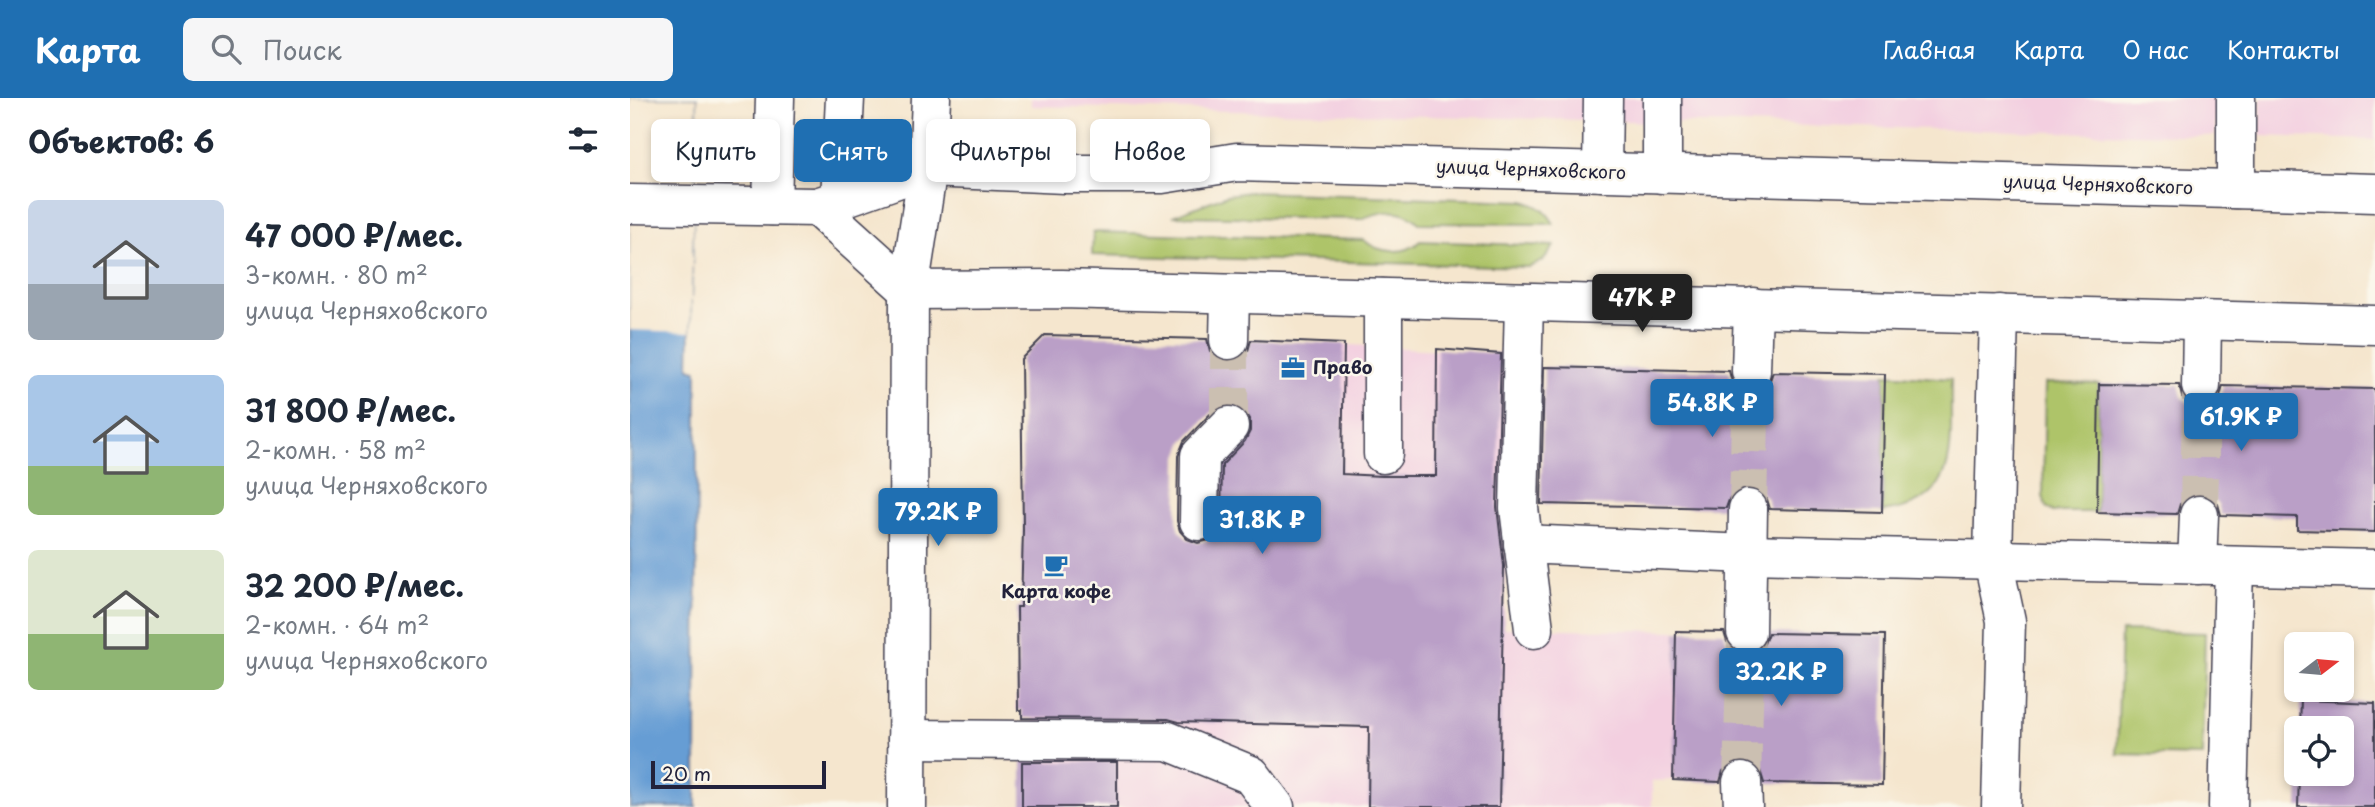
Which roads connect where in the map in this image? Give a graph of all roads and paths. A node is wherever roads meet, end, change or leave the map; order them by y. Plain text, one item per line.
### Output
1 (775, 98) edge
2 (845, 98) edge
3 (931, 98) edge
4 (1603, 98) edge
5 (1662, 98) edge
6 (2236, 98) edge
7 (930, 119) edge
8 (926, 169) edge
9 (1602, 172) junction
10 (1076, 174) edge
11 (1662, 174) junction
12 (926, 181) edge
13 (2236, 189) junction
14 (2375, 193) edge
15 (829, 203) junction
16 (630, 204) edge
17 (772, 206) junction
18 (909, 290) junction
19 (1230, 294) junction
20 (1384, 298) junction
21 (1524, 302) junction
22 (1753, 307) junction
23 (1999, 314) junction
24 (2202, 320) junction
25 (2375, 325) edge
26 (1229, 340) tunnel mouth
27 (1751, 371) tunnel mouth
28 (2201, 386) tunnel mouth
29 (1228, 426) tunnel mouth
30 (1383, 454) dead end
31 (1748, 509) tunnel mouth
32 (2199, 514) tunnel mouth
33 (1199, 521) dead end
34 (1523, 544) junction
35 (1748, 554) junction
36 (1993, 560) junction
37 (2197, 565) junction
38 (2234, 566) junction
39 (2375, 569) edge
40 (1534, 629) dead end
41 (1746, 632) tunnel mouth
42 (907, 739) junction
43 (907, 807) edge
44 (1275, 807) edge
45 (2001, 807) edge
46 (2228, 807) edge

1 - 17 street
2 - 15 street
3 - 7 street
4 - 9 street
5 - 11 street
6 - 13 street
8 - 15 street, улица Черняховского
9 - 10 street, улица Черняховского
9 - 11 street, улица Черняховского
11 - 13 street, улица Черняховского
12 - 18 street
13 - 14 street, улица Черняховского
15 - 17 street, улица Черняховского
15 - 18 street
16 - 17 street, улица Черняховского
18 - 19 street
18 - 42 street
19 - 20 street
19 - 26 street
20 - 21 street
20 - 30 street
21 - 22 street
21 - 34 street
22 - 23 street
22 - 27 street
23 - 24 street
23 - 36 street
24 - 25 street
24 - 28 street
29 - 33 street
31 - 35 street
32 - 37 street
34 - 35 street
34 - 40 street
35 - 36 street
35 - 41 street
36 - 37 street
36 - 45 street
37 - 38 street
38 - 39 street
38 - 46 street
42 - 43 street
42 - 44 street

